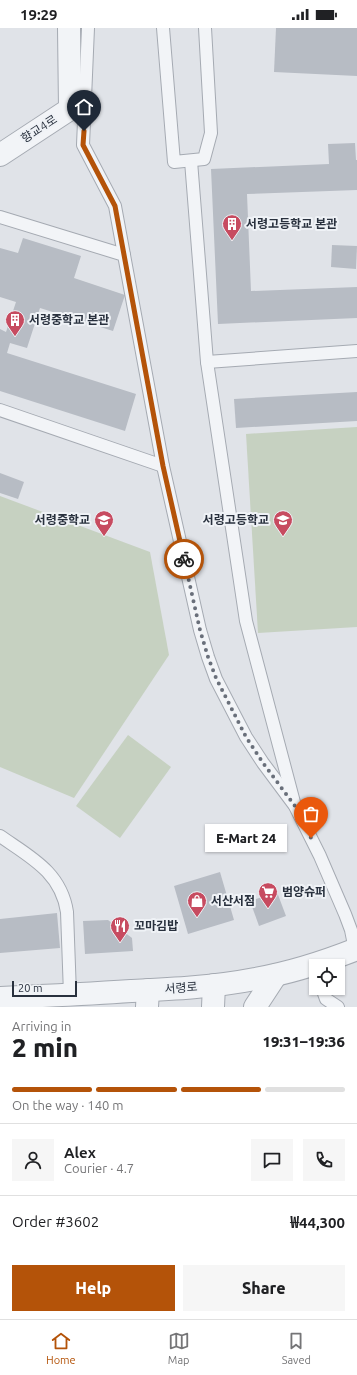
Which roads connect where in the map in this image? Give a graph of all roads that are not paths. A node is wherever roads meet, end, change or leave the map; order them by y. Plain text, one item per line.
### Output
1 (69, 28) edge
2 (88, 28) edge
3 (162, 28) edge
4 (205, 28) edge
5 (0, 155) edge
6 (191, 160) junction
7 (0, 217) edge
8 (124, 255) junction
9 (357, 351) edge
10 (207, 362) junction
11 (0, 410) edge
12 (163, 466) junction
13 (295, 806) junction
14 (0, 836) edge
15 (356, 949) edge
16 (333, 959) edge
17 (309, 968) edge
18 (276, 975) junction
19 (214, 985) junction
20 (70, 994) junction
21 (325, 995) edge
22 (0, 998) edge
23 (147, 999) edge
24 (33, 1002) edge
25 (213, 1007) edge
26 (255, 1007) edge
27 (338, 1007) edge

1 - 5 street, 향교4로
2 - 8 lane
3 - 6 lane
4 - 6 lane
6 - 10 lane
7 - 8 lane
8 - 12 lane
9 - 10 lane
10 - 13 lane
11 - 12 lane
12 - 13 lane
13 - 15 lane
14 - 20 lane
15 - 16 street, 서령로
17 - 18 street, 서령로
18 - 19 street, 서령로
18 - 26 street
19 - 23 street, 서령로
19 - 25 street
20 - 23 street, 서령로
20 - 24 street, 서령로
21 - 27 lane
22 - 24 street, 서령로

